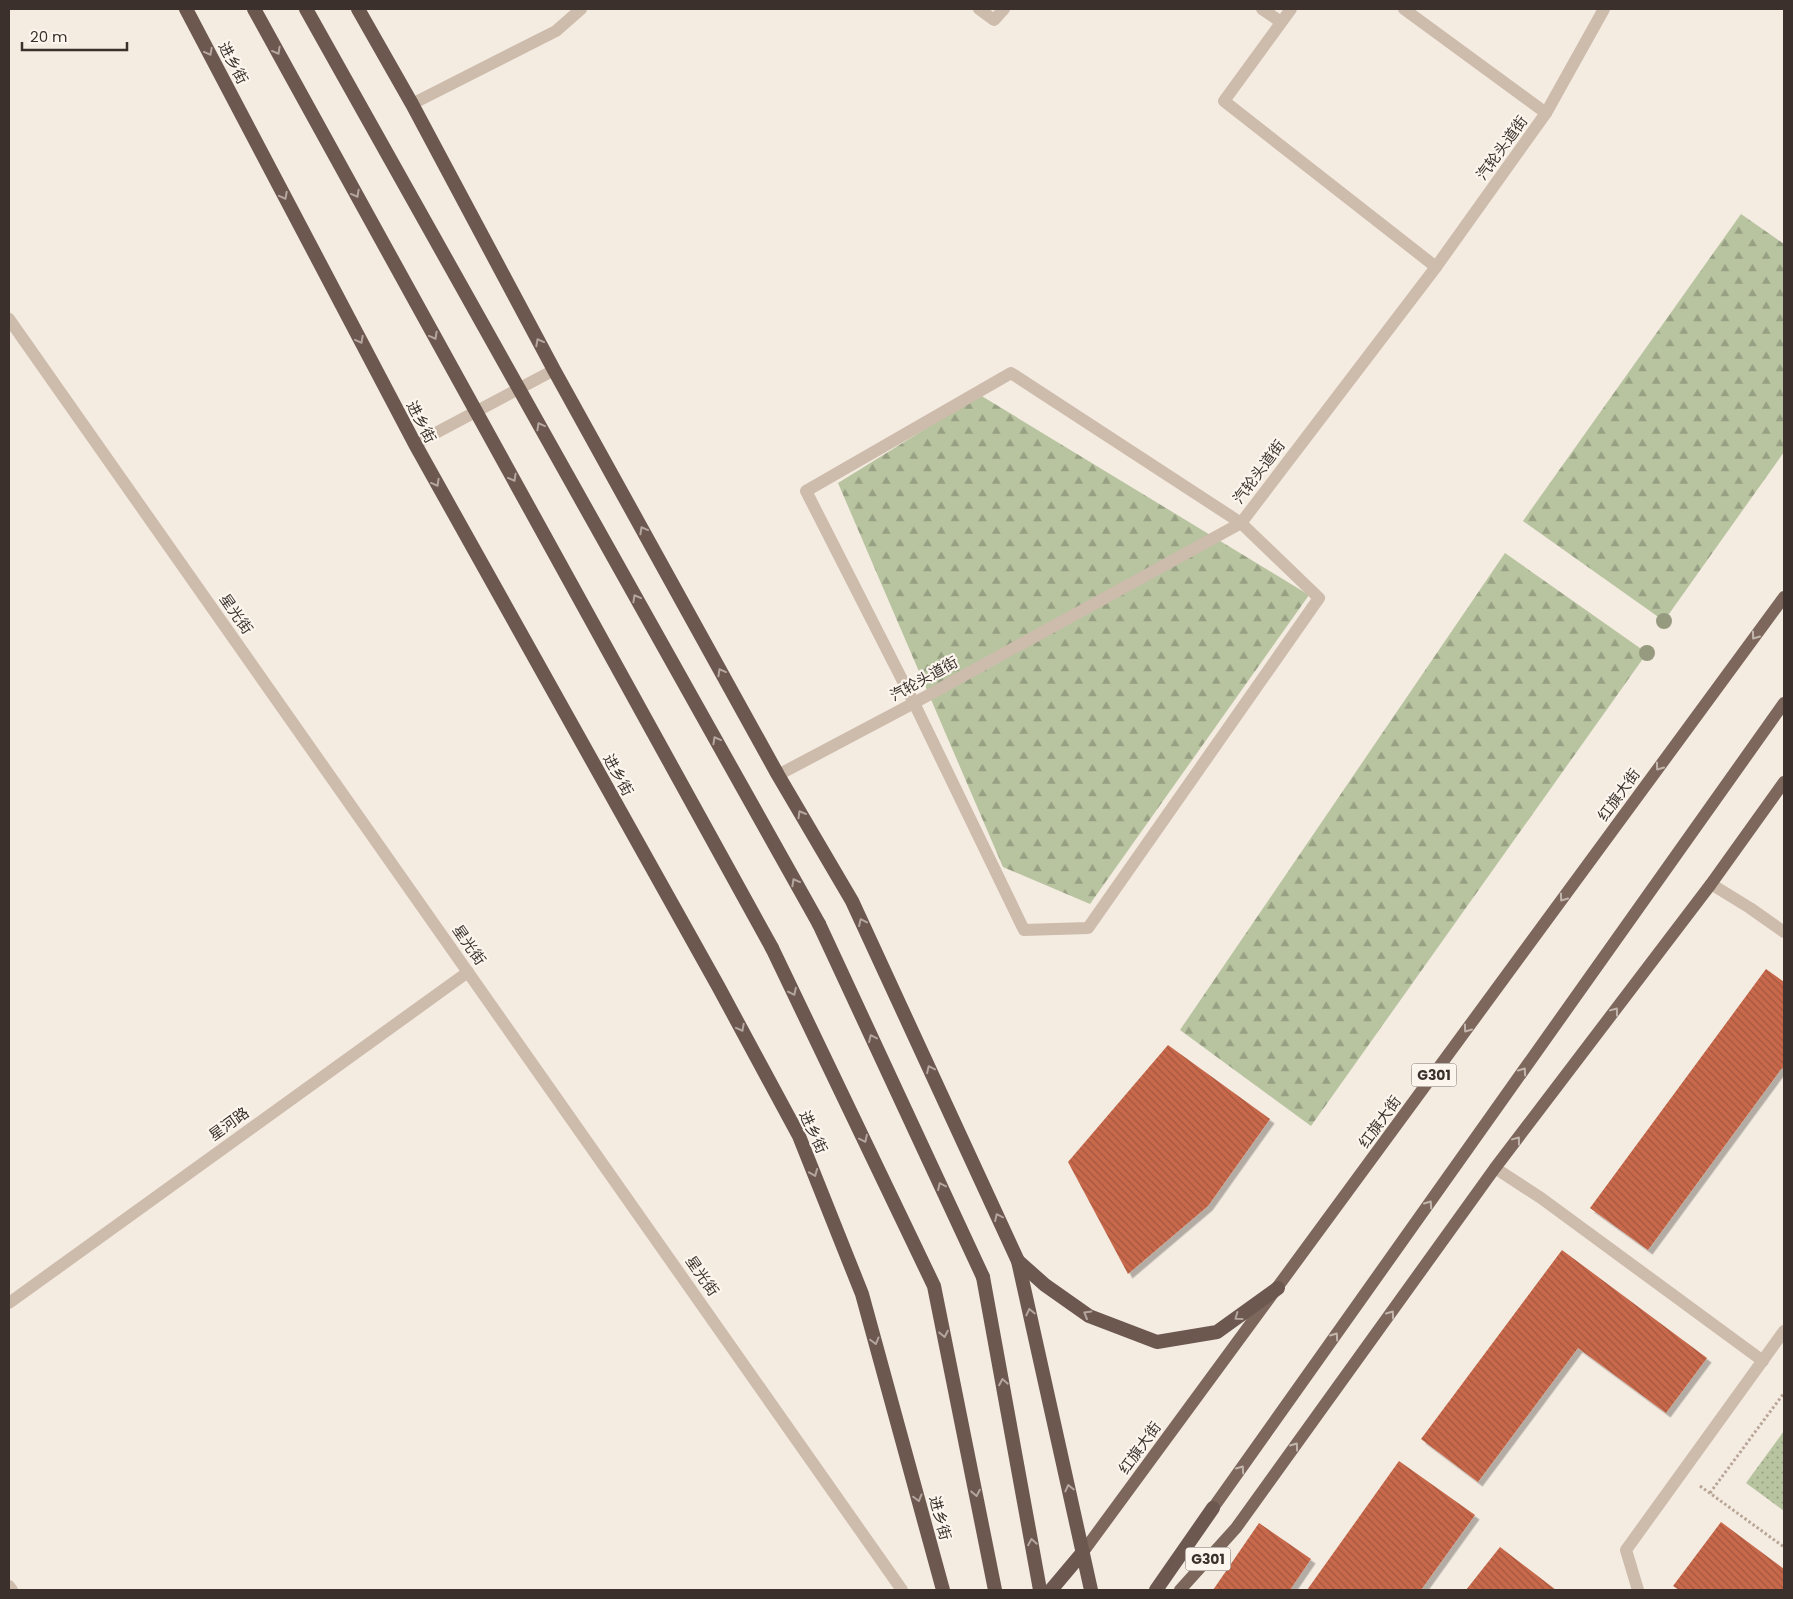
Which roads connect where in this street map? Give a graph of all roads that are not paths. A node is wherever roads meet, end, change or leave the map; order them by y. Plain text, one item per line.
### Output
1 (186, 9) edge
2 (254, 9) edge
3 (306, 9) edge
4 (358, 9) edge
5 (581, 9) edge
6 (979, 9) edge
7 (1004, 9) edge
8 (1262, 9) edge
9 (1291, 9) edge
10 (1404, 9) edge
11 (1604, 9) edge
12 (1281, 22) junction
13 (412, 104) junction
14 (1546, 113) junction
15 (1436, 267) junction
16 (9, 319) edge
17 (554, 370) junction
18 (415, 444) junction
19 (1241, 523) junction
20 (1784, 597) edge
21 (914, 703) junction
22 (1784, 703) edge
23 (778, 775) junction
24 (1784, 782) edge
25 (1711, 884) junction
26 (1784, 932) edge
27 (468, 972) junction
28 (1495, 1168) junction
29 (1018, 1261) junction
30 (1278, 1288) junction
31 (9, 1303) edge
32 (1784, 1332) edge
33 (1763, 1361) junction
34 (1213, 1508) joint
35 (1083, 1552) junction
36 (9, 1586) edge
37 (12, 1590) edge
38 (902, 1590) edge
39 (943, 1590) edge
40 (995, 1590) edge
41 (1040, 1590) edge
42 (1051, 1590) edge
43 (1091, 1590) edge
44 (1156, 1590) edge
45 (1180, 1590) edge
46 (1638, 1590) edge

1 -> 18 highway, 进乡街
2 -> 40 highway, bridge
41 -> 3 highway, bridge
4 - 13 highway
5 - 13 street
6 - 7 street
8 - 12 street
9 - 12 street
10 - 14 street
11 - 14 street, 汽轮头道街
12 - 15 street
17 -> 13 highway
14 - 15 street, 汽轮头道街
15 - 19 street, 汽轮头道街
16 - 27 street, 星光街
17 - 18 street
23 -> 17 highway
18 -> 39 highway, 进乡街
19 - 21 street, 汽轮头道街
19 - 21 street
19 - 21 street
20 -> 30 main road, 红旗大街 / G301
21 - 23 street, 汽轮头道街
34 -> 22 main road
29 -> 23 highway
24 - 25 main road, G301
25 - 26 street
28 -> 25 main road, G301
27 - 31 street, 星河路
27 - 38 street, 星光街
28 - 33 street
45 -> 28 main road, G301
30 -> 29 highway
35 -> 29 highway
30 - 35 main road, 红旗大街 / G301
32 - 33 street
33 - 46 street
34 - 44 highway
35 - 42 highway, 红旗大街 / G301
35 - 43 highway
36 - 37 street

